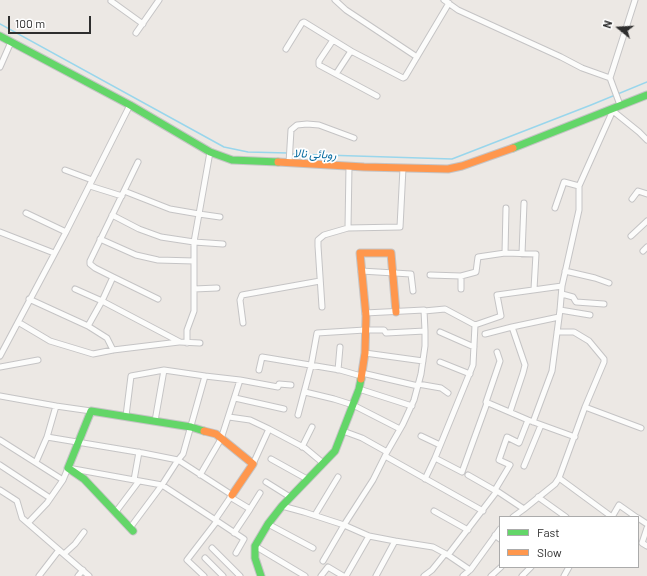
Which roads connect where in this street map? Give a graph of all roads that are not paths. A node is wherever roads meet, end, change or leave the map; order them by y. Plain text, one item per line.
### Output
1 (159, 0) edge
2 (335, 0) edge
3 (635, 0) edge
4 (111, 1) dead end
5 (446, 2) edge
6 (143, 24) junction
7 (136, 33) dead end
8 (0, 36) edge
9 (333, 40) junction
10 (11, 42) junction
11 (286, 49) dead end
12 (351, 51) junction
13 (417, 57) junction
14 (0, 67) edge
15 (336, 74) junction
16 (610, 78) junction
17 (647, 95) edge
18 (377, 96) dead end
19 (130, 105) junction
20 (616, 106) junction
21 (354, 138) dead end
22 (647, 140) edge
23 (210, 152) junction
24 (289, 161) junction
25 (138, 162) dead end
26 (349, 166) junction
27 (403, 168) junction
28 (66, 170) dead end
29 (91, 183) junction
30 (579, 186) junction
31 (123, 194) junction
32 (647, 194) edge
33 (632, 199) dead end
34 (524, 203) dead end
35 (506, 208) dead end
36 (555, 208) dead end
37 (26, 212) dead end
38 (199, 214) junction
39 (112, 215) junction
40 (220, 217) dead end
41 (647, 221) edge
42 (348, 228) junction
43 (0, 232) edge
44 (66, 232) junction
45 (631, 236) dead end
46 (100, 239) junction
47 (194, 242) junction
48 (223, 244) dead end
49 (647, 247) edge
50 (643, 251) dead end
51 (54, 253) junction
52 (505, 253) junction
53 (522, 254) junction
54 (194, 261) junction
55 (362, 271) junction
56 (565, 271) junction
57 (393, 273) junction
58 (430, 275) dead end
59 (461, 276) junction
60 (113, 277) junction
61 (320, 281) junction
62 (609, 283) dead end
63 (562, 286) junction
64 (75, 288) dead end
65 (217, 288) dead end
66 (194, 289) junction
67 (461, 289) dead end
68 (534, 289) junction
69 (413, 291) dead end
70 (562, 294) junction
71 (30, 299) junction
72 (158, 299) dead end
73 (102, 301) junction
74 (604, 304) dead end
75 (322, 307) dead end
76 (560, 310) junction
77 (424, 311) junction
78 (396, 312) junction
79 (365, 313) junction
80 (590, 315) dead end
81 (559, 317) junction
82 (18, 322) junction
83 (243, 324) dead end
84 (475, 325) junction
85 (88, 326) junction
86 (512, 326) junction
87 (365, 330) junction
88 (425, 332) junction
89 (440, 332) dead end
90 (557, 332) junction
91 (485, 334) dead end
92 (180, 342) junction
93 (187, 343) junction
94 (200, 343) dead end
95 (340, 347) dead end
96 (474, 348) junction
97 (113, 350) junction
98 (497, 352) dead end
99 (365, 353) junction
100 (0, 356) edge
101 (38, 360) dead end
102 (423, 361) junction
103 (440, 362) dead end
104 (311, 366) junction
105 (0, 367) edge
106 (164, 370) junction
107 (259, 370) dead end
108 (338, 370) junction
109 (362, 374) junction
110 (470, 374) junction
111 (206, 376) junction
112 (240, 380) junction
113 (291, 385) dead end
114 (418, 385) junction
115 (359, 389) junction
116 (305, 392) junction
117 (448, 393) dead end
118 (0, 396) edge
119 (235, 398) junction
120 (487, 403) junction
121 (353, 405) junction
122 (56, 406) junction
123 (412, 406) junction
124 (585, 406) junction
125 (284, 409) dead end
126 (91, 411) junction
127 (510, 412) junction
128 (298, 415) dead end
129 (126, 416) junction
130 (229, 417) junction
131 (155, 421) junction
132 (530, 421) junction
133 (541, 425) junction
134 (191, 427) junction
135 (312, 427) dead end
136 (641, 428) dead end
137 (269, 429) junction
138 (400, 429) junction
139 (343, 431) junction
140 (47, 436) junction
141 (421, 436) dead end
142 (575, 437) junction
143 (0, 440) edge
144 (221, 440) junction
145 (79, 442) junction
146 (440, 445) junction
147 (302, 447) junction
148 (139, 452) junction
149 (386, 454) junction
150 (271, 458) dead end
151 (435, 458) junction
152 (178, 460) junction
153 (36, 462) junction
154 (323, 463) junction
155 (253, 464) junction
156 (0, 465) edge
157 (524, 466) dead end
158 (68, 468) junction
159 (200, 474) junction
160 (468, 475) dead end
161 (338, 477) dead end
162 (559, 478) junction
163 (307, 479) junction
164 (425, 479) junction
165 (63, 480) junction
166 (136, 480) junction
167 (266, 482) dead end
168 (162, 485) junction
169 (0, 490) edge
170 (496, 491) junction
171 (260, 493) dead end
172 (231, 496) junction
173 (290, 497) junction
174 (538, 497) junction
175 (50, 498) junction
176 (282, 506) junction
177 (250, 509) junction
178 (524, 509) junction
179 (434, 510) dead end
180 (483, 511) junction
181 (115, 513) junction
182 (315, 515) junction
183 (514, 516) edge
184 (565, 516) edge
185 (611, 516) edge
186 (613, 516) edge
187 (634, 516) edge
188 (216, 520) junction
189 (28, 523) junction
190 (268, 524) junction
191 (344, 525) junction
192 (647, 528) edge
193 (132, 529) joint
194 (468, 530) junction
195 (499, 530) edge
196 (84, 532) dead end
197 (234, 533) junction
198 (495, 535) junction
199 (369, 536) junction
200 (499, 538) edge
201 (395, 541) junction
202 (255, 546) junction
203 (647, 546) edge
204 (212, 548) dead end
205 (313, 548) dead end
206 (62, 552) junction
207 (236, 554) dead end
208 (447, 555) junction
209 (205, 558) dead end
210 (323, 561) dead end
211 (500, 568) edge
212 (530, 568) edge
213 (83, 570) junction
214 (470, 570) junction
215 (40, 576) edge
216 (78, 576) edge
217 (89, 576) edge
218 (204, 576) edge
219 (223, 576) edge
220 (240, 576) edge
221 (261, 576) edge
222 (305, 576) edge
223 (321, 576) edge
224 (343, 576) edge
225 (346, 576) edge
226 (376, 576) edge
227 (424, 576) edge
228 (463, 576) edge
229 (491, 576) edge
230 (522, 576) edge

1 - 6 street
2 - 13 street
3 - 16 street
4 - 6 street
5 - 13 street
5 - 16 street
6 - 7 street
8 - 10 street
9 - 11 street
9 - 12 street
9 - 15 street
10 - 14 street
10 - 19 street
12 - 13 street
12 - 15 street
15 - 18 street
16 - 20 street
17 - 20 street
19 - 23 street
19 - 29 street
20 - 22 street
20 - 27 street
20 - 30 street
21 - 24 street
23 - 24 street
23 - 38 street
24 - 26 street
25 - 31 street
26 - 27 street
26 - 42 street
27 - 42 street
28 - 29 street
29 - 31 street
29 - 44 street
30 - 36 street
30 - 56 street
31 - 38 street
31 - 39 street
32 - 33 street
34 - 53 street
35 - 52 street
37 - 44 street
38 - 40 street
38 - 47 street
39 - 46 street
39 - 47 street
41 - 45 street
42 - 61 street
43 - 51 street
44 - 51 street
46 - 54 street
46 - 60 street
47 - 48 street
47 - 54 street
49 - 50 street
51 - 71 street
52 - 53 street
52 - 59 street
53 - 68 street
54 - 66 street
55 - 57 street
55 - 57 street
55 - 79 street
56 - 62 street
56 - 63 street
57 - 69 street
57 - 78 street
58 - 59 street
59 - 67 street
60 - 72 street
60 - 73 street
61 - 75 street
61 - 83 street
63 - 68 street
63 - 70 street
64 - 73 street
65 - 66 street
66 - 93 street
68 - 84 street
70 - 74 street
70 - 76 street
71 - 82 street
71 - 85 street
73 - 85 street
73 - 92 street
76 - 80 street
76 - 81 street
77 - 78 street
77 - 84 street
77 - 88 street
78 - 79 street
79 - 87 street
81 - 86 street
81 - 90 street
82 - 97 street
82 - 100 street
84 - 96 street
85 - 97 street
86 - 91 street
86 - 127 street
87 - 88 street
87 - 99 street
87 - 104 street
88 - 102 street
89 - 96 street
90 - 124 street
90 - 132 street
92 - 93 street
92 - 97 street
93 - 94 street
95 - 108 street
96 - 110 street
98 - 120 street
99 - 102 street
99 - 109 street
101 - 105 street
102 - 114 street
103 - 110 street
104 - 107 street
104 - 108 street
104 - 116 street
106 - 111 street
106 - 129 street
106 - 131 street
108 - 109 street
109 - 114 street
109 - 115 street
110 - 146 street
111 - 112 street
111 - 134 street
112 - 113 street
112 - 119 street
114 - 117 street
114 - 123 street
115 - 121 street
115 - 123 street
116 - 121 street
116 - 128 street
118 - 122 street
119 - 125 street
119 - 130 street
120 - 127 street
120 - 151 street
121 - 138 street
121 - 139 street
122 - 126 street
122 - 140 street
123 - 138 street
124 - 136 street
124 - 142 street
126 - 129 street
126 - 145 street
127 - 132 street
129 - 131 street
130 - 137 street
130 - 144 street
131 - 134 street
132 - 133 street
132 - 170 street
133 - 142 street
133 - 157 street
134 - 144 street
134 - 152 street
135 - 147 street
137 - 147 street
137 - 155 street
138 - 149 street
139 - 149 street
139 - 154 street
140 - 145 street
140 - 153 street
141 - 146 street
142 - 162 street
143 - 153 street
144 - 155 street
144 - 159 street
145 - 148 street
145 - 158 street
146 - 151 street
147 - 154 street
148 - 152 street
148 - 166 street
149 - 164 street
149 - 191 street
150 - 163 street
151 - 164 street
152 - 159 street
152 - 168 street
153 - 165 street
154 - 163 street
155 - 172 street
156 - 175 street
158 - 165 street
158 - 166 street
158 - 181 street
159 - 172 street
160 - 170 street
161 - 182 street
162 - 174 street
162 - 185 street
163 - 173 street
164 - 180 street
165 - 175 street
166 - 168 street
166 - 181 street
167 - 173 street
168 - 188 street
168 - 193 street
169 - 189 street
170 - 178 street
170 - 180 street
171 - 177 street
172 - 177 street
172 - 188 street
173 - 176 street
174 - 178 street
174 - 184 street
175 - 189 street
176 - 182 street
176 - 190 street
177 - 197 street
178 - 183 street
179 - 194 street
180 - 194 street
181 - 193 street
182 - 191 street
186 - 187 street
188 - 197 street
188 - 218 street
189 - 206 street
190 - 202 street
190 - 205 street
191 - 199 street
191 - 210 street
192 - 203 street
194 - 208 street
195 - 198 street
196 - 206 street
197 - 207 street
198 - 200 street
198 - 214 street
199 - 201 street
199 - 225 street
201 - 208 street
201 - 226 street
202 - 221 street
202 - 222 street
204 - 220 street
206 - 213 street
206 - 215 street
208 - 214 street
208 - 227 street
209 - 219 street
211 - 229 street
212 - 230 street
213 - 216 street
213 - 217 street
214 - 228 street
223 - 224 street

